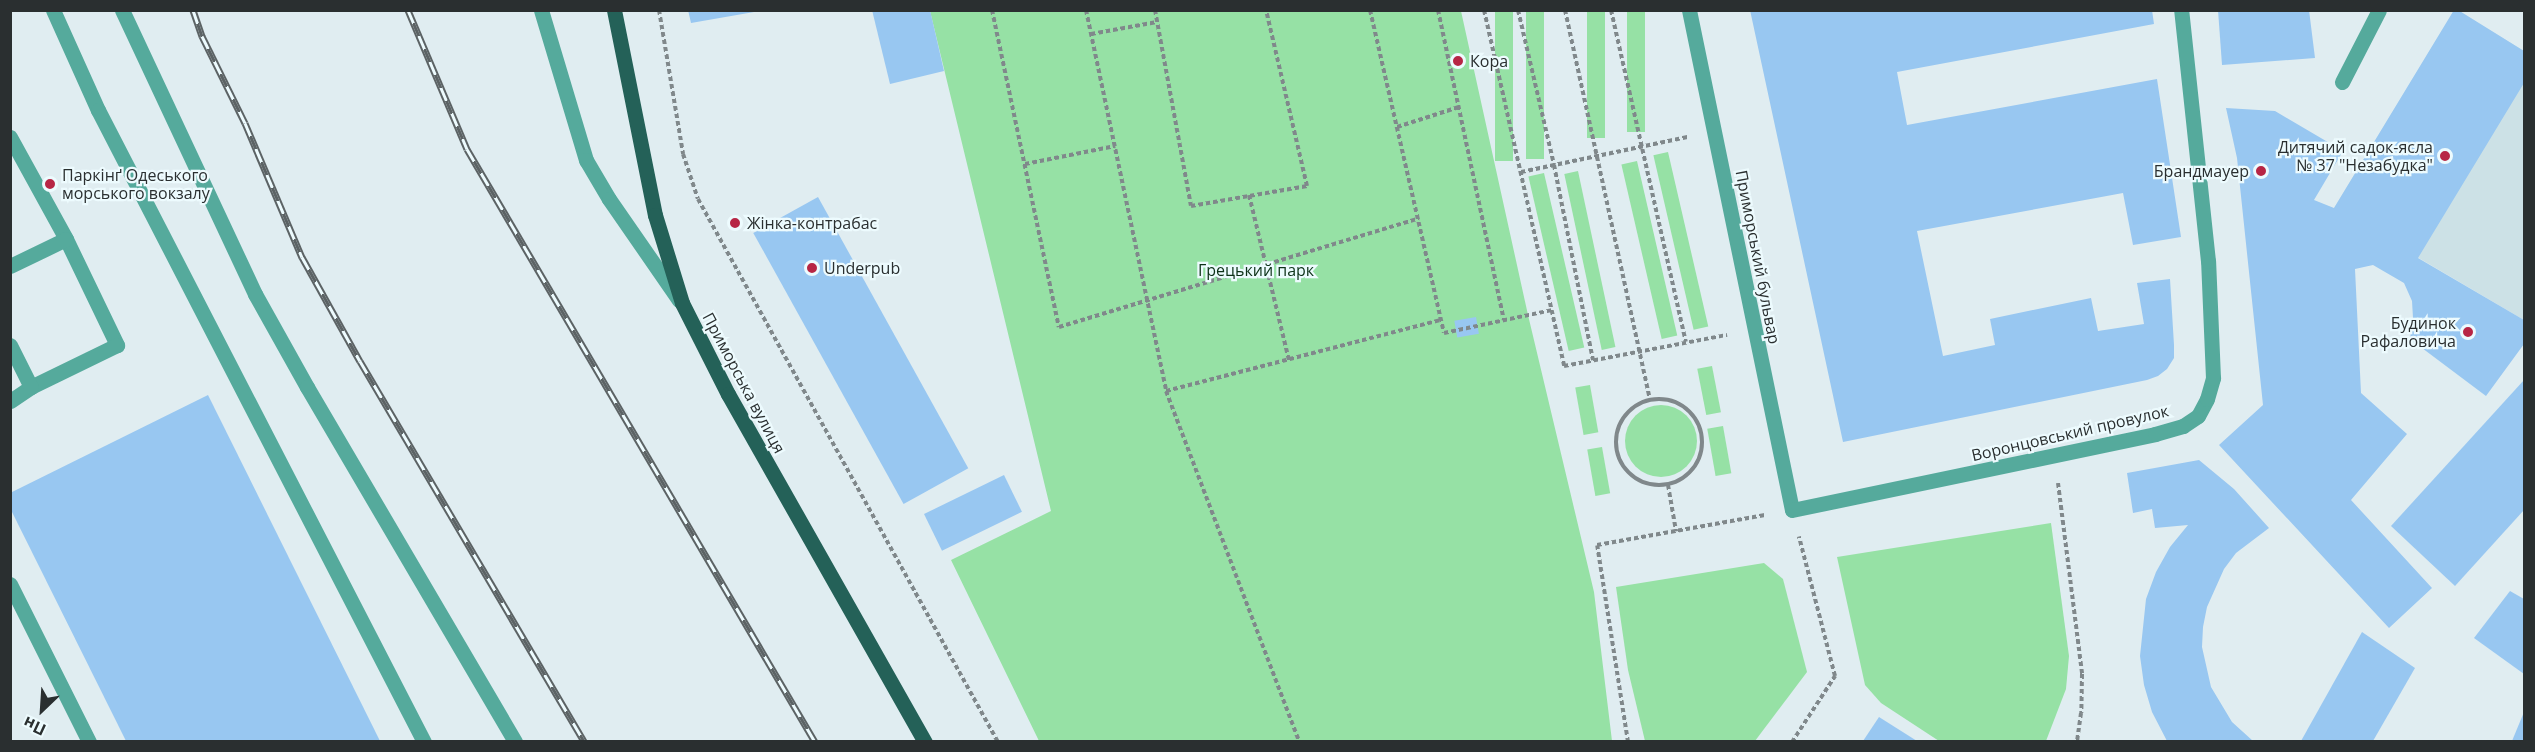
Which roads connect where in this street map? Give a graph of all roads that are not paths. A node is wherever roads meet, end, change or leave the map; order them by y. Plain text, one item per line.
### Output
1 (53, 10) edge
2 (122, 10) edge
3 (541, 10) edge
4 (614, 10) edge
5 (1689, 10) edge
6 (2181, 10) edge
7 (2379, 10) edge
8 (2342, 82) dead end
9 (10, 137) edge
10 (66, 239) junction
11 (10, 266) edge
12 (682, 303) junction
13 (10, 345) edge
14 (31, 387) junction
15 (10, 401) edge
16 (1792, 510) joint
17 (10, 584) edge
18 (88, 741) edge
19 (424, 741) edge
20 (515, 741) edge
21 (925, 741) edge

1 - 19 street
2 - 20 street
3 - 12 street
4 - 12 main road, Приморська вулиця
5 - 16 street, Приморський бульвар
6 - 16 street, Воронцовський провулок
7 - 8 street
9 - 10 street
10 - 11 street
10 - 14 street
12 - 21 main road, Приморська вулиця
13 - 14 street
14 - 15 street
17 - 18 street

